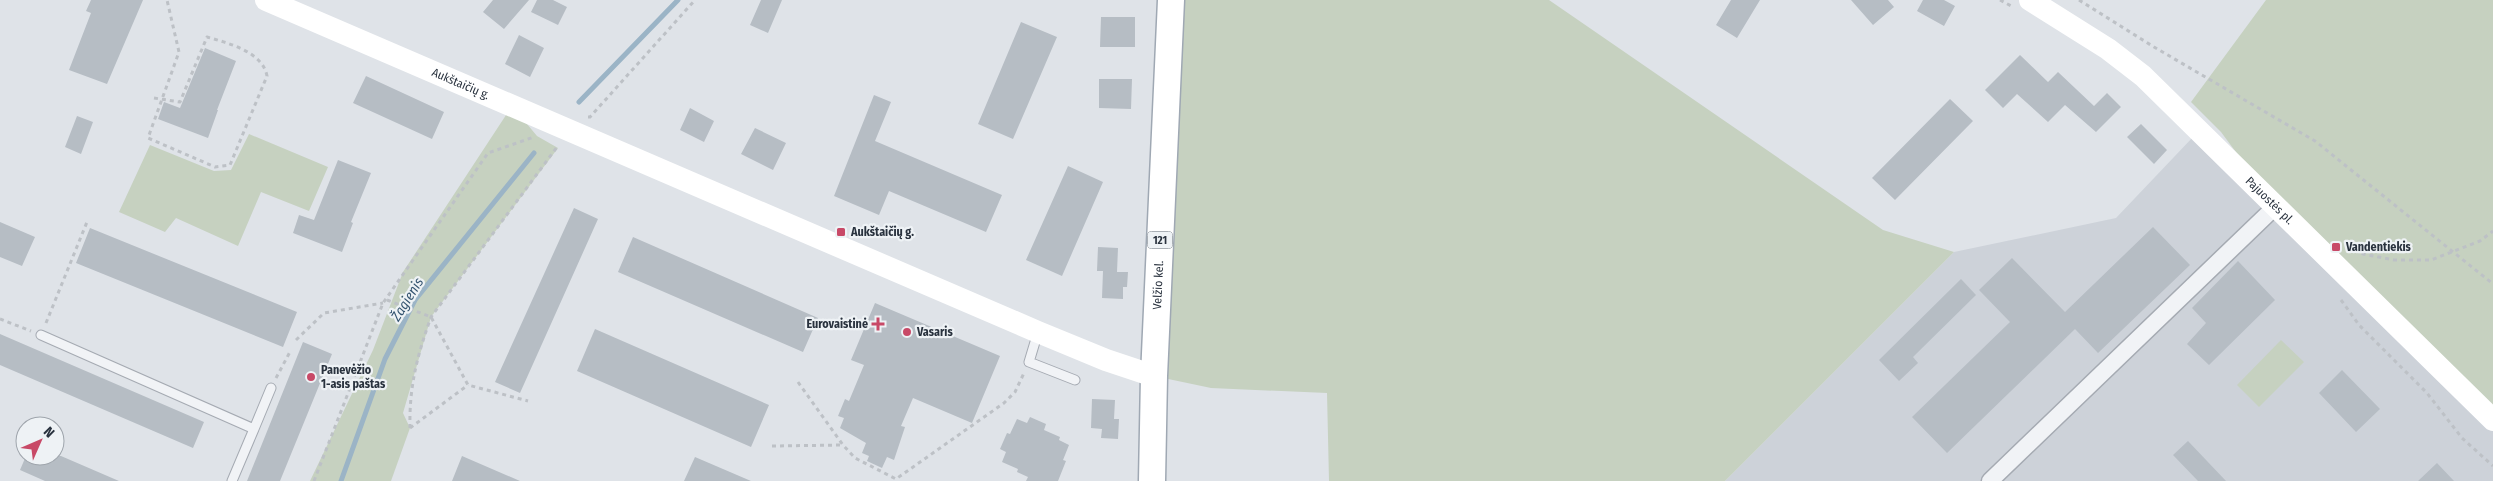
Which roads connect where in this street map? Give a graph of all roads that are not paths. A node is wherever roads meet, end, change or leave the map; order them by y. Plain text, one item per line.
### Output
1 (266, 0) edge
2 (1171, 0) edge
3 (2030, 0) edge
4 (2276, 206) junction
5 (1038, 332) junction
6 (41, 335) road end
7 (1154, 376) junction
8 (1075, 380) dead end
9 (270, 388) road end
10 (2493, 420) edge
11 (254, 430) junction
12 (232, 481) edge
13 (1152, 481) edge
14 (1990, 481) edge

1 - 5 main road, Aukštaičių g.
2 - 7 main road, Velžio kel. / 121
3 - 4 main road, Pajuostės pl.
4 - 10 main road, Pajuostės pl.
4 - 14 street
5 - 7 main road, Aukštaičių g.
5 - 8 lane
6 - 11 lane
7 - 13 main road, Velžio kel. / 121
9 - 11 lane
11 - 12 lane

